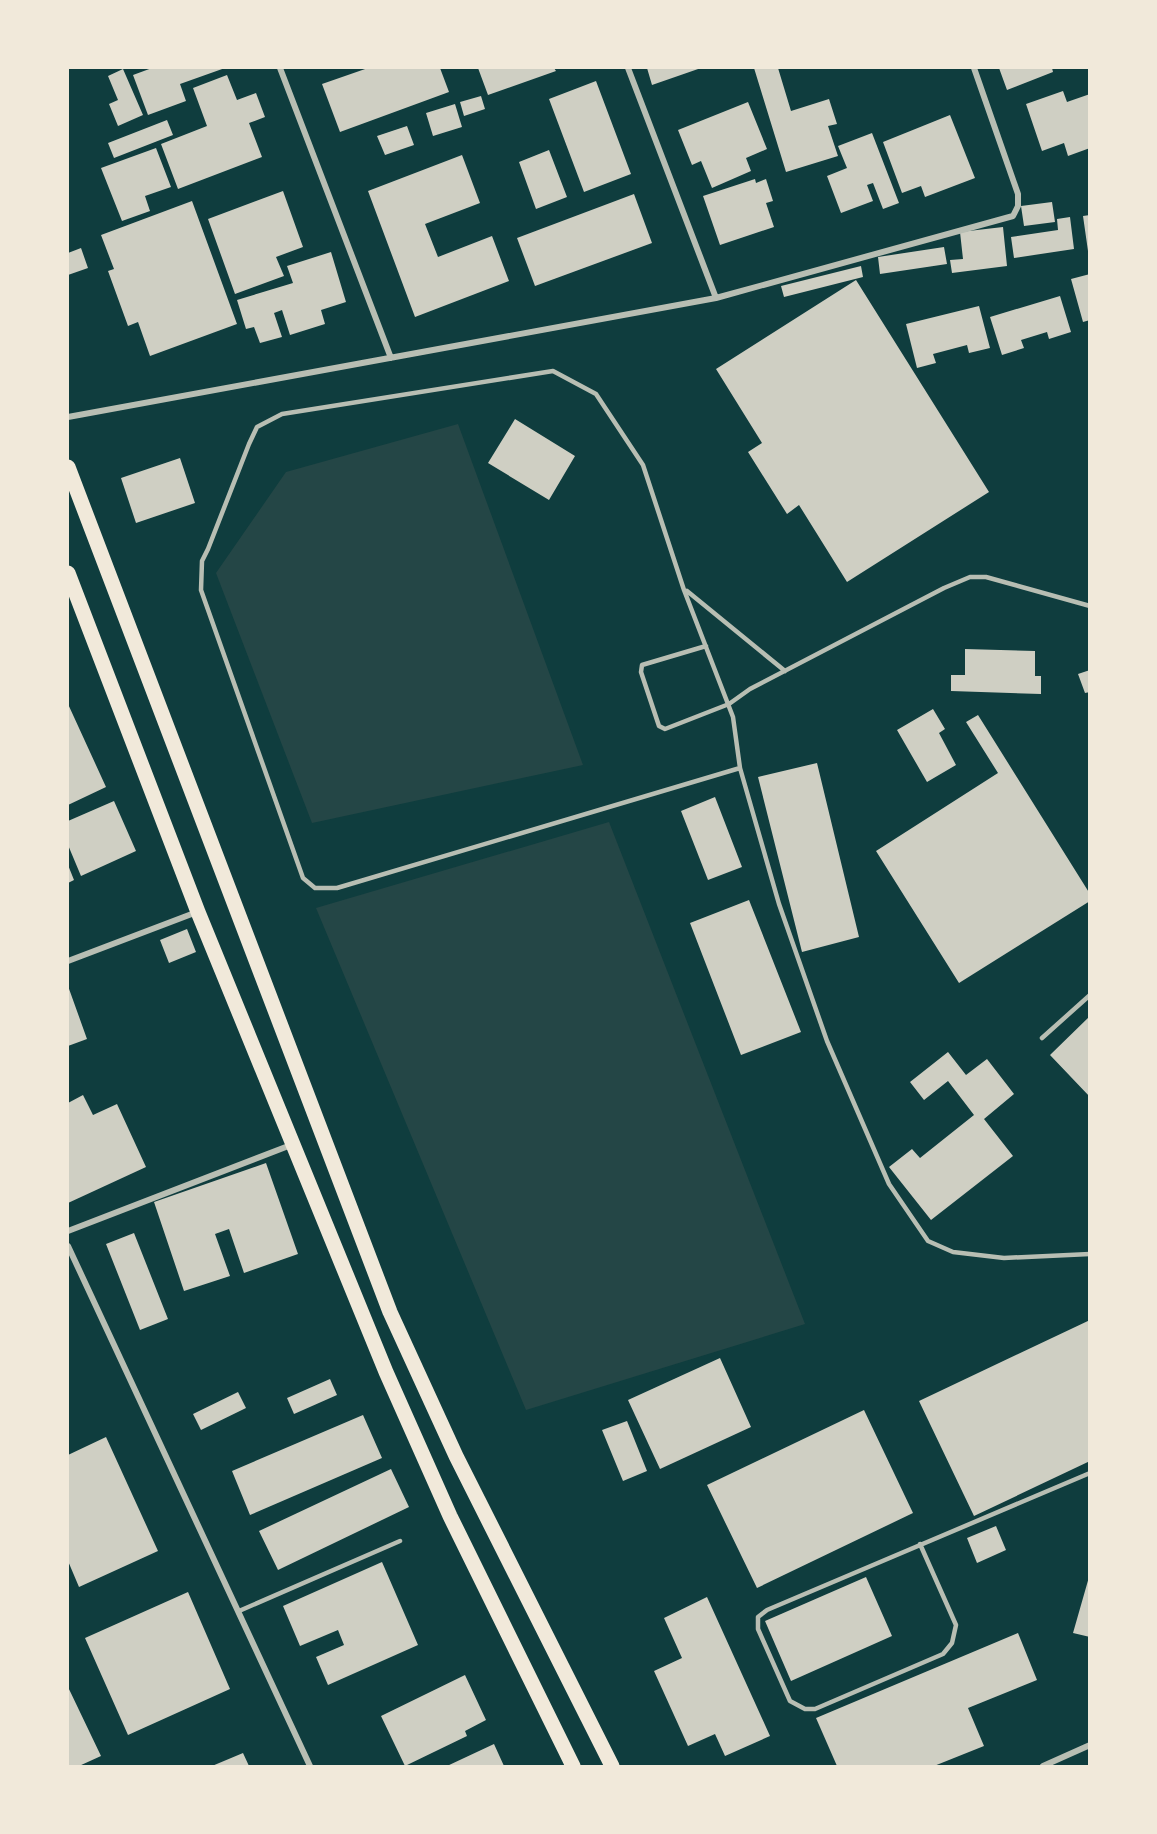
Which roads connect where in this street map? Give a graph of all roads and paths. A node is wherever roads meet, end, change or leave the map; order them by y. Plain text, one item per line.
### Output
1 (280, 68) edge
2 (628, 68) edge
3 (974, 68) edge
4 (716, 298) junction
5 (391, 358) junction
6 (68, 417) edge
7 (68, 467) edge
8 (68, 573) edge
9 (684, 590) junction
10 (1089, 606) edge
11 (706, 646) junction
12 (785, 671) junction
13 (729, 704) junction
14 (740, 768) junction
15 (198, 912) junction
16 (68, 961) edge
17 (1089, 995) edge
18 (1041, 1038) dead end
19 (293, 1144) junction
20 (68, 1231) edge
21 (68, 1246) edge
22 (1089, 1254) edge
23 (1089, 1473) edge
24 (400, 1541) dead end
25 (920, 1544) junction
26 (239, 1611) junction
27 (1089, 1746) edge
28 (310, 1767) edge
29 (573, 1767) edge
30 (612, 1767) edge
31 (1043, 1767) edge

1 - 5 street
2 - 4 street
3 - 4 street
4 - 5 street
5 - 6 street
7 - 30 main road
8 - 15 main road
9 - 11 lane
9 - 12 lane
9 - 14 lane
10 - 12 lane
11 - 13 lane
11 - 13 lane
12 - 13 lane
13 - 14 lane
14 - 22 lane
15 - 16 street
15 - 19 main road
17 - 18 lane
19 - 20 street
19 - 29 main road
21 - 26 street
23 - 25 lane
24 - 26 lane
25 - 25 lane
26 - 28 street
27 - 31 street

